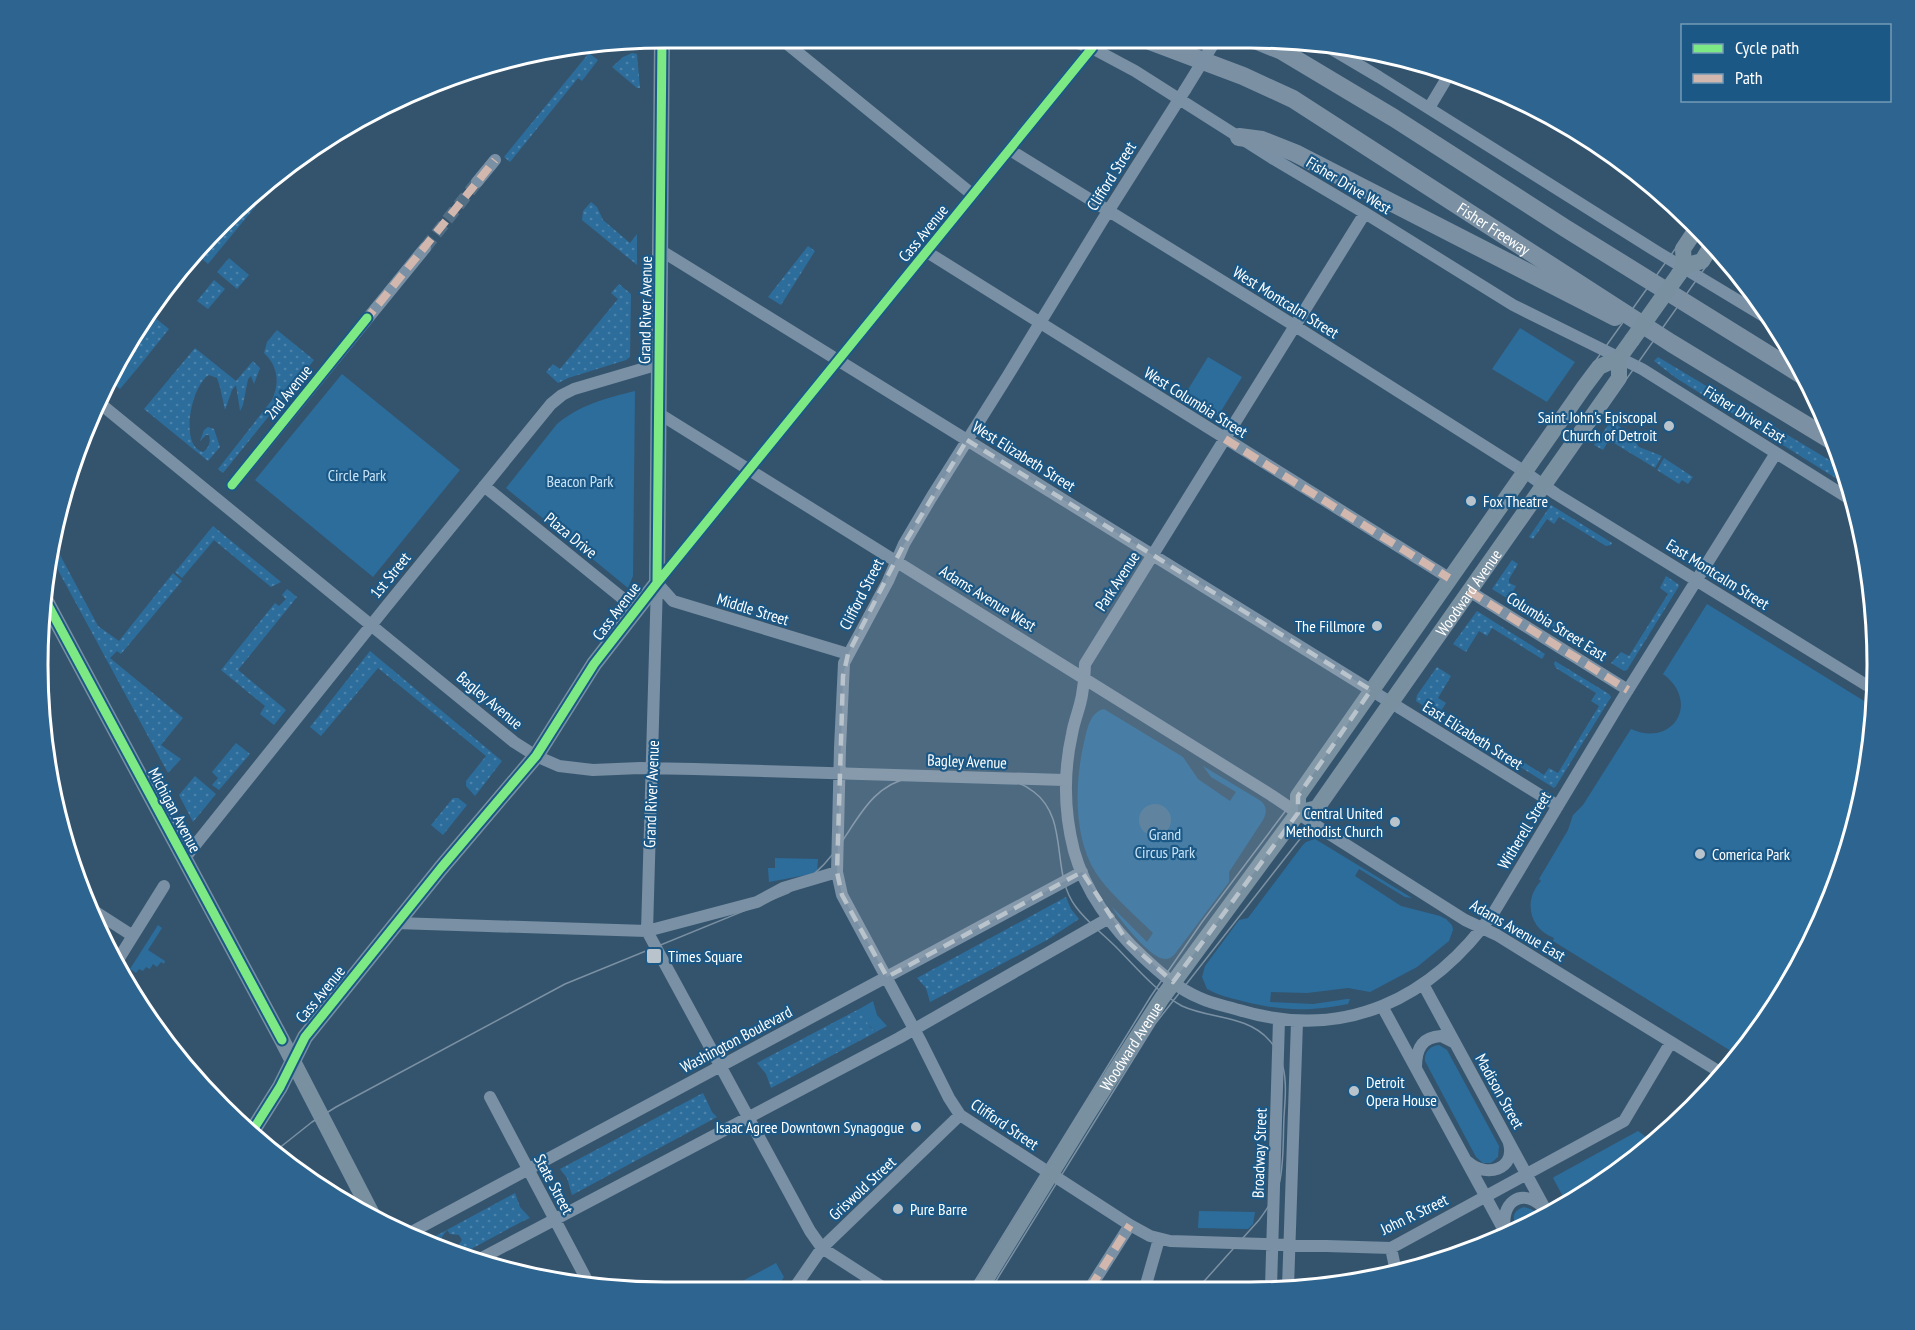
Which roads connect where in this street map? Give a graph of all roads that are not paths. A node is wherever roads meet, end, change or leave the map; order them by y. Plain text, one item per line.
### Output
1 (662, 48) edge
2 (792, 48) edge
3 (1092, 48) edge
4 (1105, 48) edge
5 (1169, 48) edge
6 (1211, 48) edge
7 (1276, 49) edge
8 (1340, 55) edge
9 (1446, 80) edge
10 (1182, 94) junction
11 (1429, 108) junction
12 (1239, 137) junction
13 (1010, 150) junction
14 (495, 160) dead end
15 (477, 182) tunnel mouth
16 (973, 195) junction
17 (1108, 212) junction
18 (1365, 213) junction
19 (1692, 235) edge
20 (425, 248) tunnel mouth
21 (660, 250) junction
22 (927, 252) junction
23 (1708, 252) edge
24 (1682, 270) junction
25 (1755, 312) edge
26 (1040, 323) junction
27 (1295, 326) junction
28 (1671, 343) junction
29 (1619, 358) junction
30 (838, 360) junction
31 (659, 364) junction
32 (1789, 367) edge
33 (105, 408) edge
34 (658, 413) junction
35 (1822, 435) edge
36 (1225, 439) junction
37 (967, 440) junction
38 (1776, 453) junction
39 (749, 470) junction
40 (1525, 472) junction
41 (232, 485) dead end
42 (1544, 485) junction
43 (484, 486) junction
44 (1843, 495) edge
45 (1153, 556) junction
46 (896, 560) junction
47 (1449, 578) junction
48 (1697, 581) junction
49 (657, 583) junction
50 (1469, 591) junction
51 (50, 610) edge
52 (636, 610) junction
53 (372, 625) junction
54 (848, 654) junction
55 (1084, 680) junction
56 (1866, 685) edge
57 (1371, 690) junction
58 (1628, 690) junction
59 (1390, 703) junction
60 (536, 756) junction
61 (652, 768) junction
62 (840, 773) junction
63 (1064, 780) junction
64 (1557, 806) junction
65 (1298, 813) junction
66 (184, 859) junction
67 (837, 872) junction
68 (1082, 872) junction
69 (164, 886) dead end
70 (102, 916) edge
71 (1109, 918) junction
72 (396, 923) junction
73 (1482, 928) junction
74 (647, 931) junction
75 (133, 936) junction
76 (121, 955) edge
77 (887, 977) junction
78 (1173, 982) junction
79 (1423, 984) junction
80 (1382, 1006) junction
81 (1279, 1020) junction
82 (1298, 1022) junction
83 (915, 1029) junction
84 (1671, 1041) junction
85 (1457, 1048) junction
86 (293, 1063) junction
87 (720, 1065) junction
88 (1416, 1070) junction
89 (1716, 1070) edge
90 (490, 1097) dead end
91 (960, 1115) junction
92 (748, 1118) junction
93 (255, 1126) edge
94 (1508, 1141) junction
95 (1465, 1160) junction
96 (528, 1169) junction
97 (1051, 1174) junction
98 (1526, 1174) junction
99 (1485, 1197) junction
100 (367, 1205) edge
101 (1544, 1206) edge
102 (1543, 1207) edge
103 (555, 1221) junction
104 (1130, 1225) junction
105 (1504, 1227) edge
106 (1502, 1228) edge
107 (417, 1229) edge
108 (1159, 1239) junction
109 (1272, 1245) junction
110 (1290, 1246) junction
111 (822, 1248) junction
112 (1391, 1248) junction
113 (487, 1255) edge
114 (1394, 1265) edge
115 (585, 1277) edge
116 (1271, 1281) edge
117 (1288, 1281) edge
118 (799, 1282) edge
119 (875, 1282) edge
120 (984, 1282) edge
121 (1094, 1282) edge
122 (1147, 1282) edge

1 - 21 main road, Grand River Avenue
2 - 16 street
3 - 13 street, Cass Avenue
4 - 10 street, Fisher Drive West
5 - 28 highway, Fisher Freeway
6 - 10 street, Clifford Street, bridge
7 - 32 highway
8 - 11 street
9 - 11 street
10 - 12 street, Fisher Drive West
10 - 17 street, Clifford Street
11 - 24 street
12 - 18 street, Fisher Drive West
12 - 28 highway
13 - 16 street, Cass Avenue
13 - 17 street, West Montcalm Street
14 - 15 street
16 - 22 street, Cass Avenue
17 - 26 street, Clifford Street
17 - 27 street, West Montcalm Street
18 - 27 street, Park Avenue
18 - 29 street, Fisher Drive West
19 - 24 main road, Woodward Avenue
20 - 41 street, 2nd Avenue
21 - 30 street, West Elizabeth Street
21 - 31 main road, Grand River Avenue
22 - 26 street, West Columbia Street
22 - 30 street, Cass Avenue
23 - 24 main road, Woodward Avenue
24 - 25 street
24 - 29 main road, Woodward Avenue, bridge
26 - 36 street, West Columbia Street
26 - 37 street, Clifford Street
27 - 36 street, Park Avenue
27 - 40 street, West Montcalm Street
28 - 35 highway, Fisher Freeway
29 - 38 street, Fisher Drive East
29 - 40 main road, Woodward Avenue
29 - 42 main road, Woodward Avenue
30 - 37 street, West Elizabeth Street
30 - 39 street, Cass Avenue
31 - 34 main road, Grand River Avenue
31 - 43 street, 1st Street
33 - 53 street, Bagley Avenue
34 - 39 street, Adams Avenue West
34 - 49 main road, Grand River Avenue
36 - 45 street, Park Avenue
36 - 47 street, West Columbia Street
37 - 45 street, West Elizabeth Street
37 - 46 street, Clifford Street
38 - 44 street, Fisher Drive East
38 - 48 street, Witherell Street
39 - 46 street, Adams Avenue West
39 - 49 street, Cass Avenue
40 - 42 street, West Montcalm Street
40 - 47 main road, Woodward Avenue
42 - 48 street, East Montcalm Street
42 - 50 main road, Woodward Avenue
43 - 52 street, Plaza Drive
43 - 53 street, 1st Street
45 - 55 street, Park Avenue
45 - 57 street, West Elizabeth Street
46 - 54 street, Clifford Street
46 - 55 street, Adams Avenue West
47 - 57 main road, Woodward Avenue
48 - 56 street, East Montcalm Street
48 - 58 street, Witherell Street
49 - 52 main road, Cass Avenue
49 - 54 street, Middle Street
49 - 61 street, Grand River Avenue
50 - 58 street, Columbia Street East
50 - 59 main road, Woodward Avenue
51 - 66 main road, Michigan Avenue
52 - 60 main road, Cass Avenue
53 - 60 street, Bagley Avenue
53 - 66 street, 1st Street
54 - 62 street, Clifford Street
55 - 63 street, Park Avenue
55 - 65 street, Adams Avenue West
57 - 59 street, East Elizabeth Street
57 - 65 main road, Woodward Avenue
58 - 64 street, Witherell Street
59 - 64 street, East Elizabeth Street
59 - 65 main road, Woodward Avenue
60 - 61 street, Bagley Avenue
60 - 72 main road, Cass Avenue
61 - 62 street, Bagley Avenue
61 - 74 street, Grand River Avenue
62 - 63 street, Bagley Avenue
62 - 67 street, Clifford Street
63 - 68 street, Park Avenue
64 - 73 street, Witherell Street
65 - 73 street, Adams Avenue East
65 - 78 main road, Woodward Avenue
66 - 86 main road, Michigan Avenue
67 - 74 street
67 - 77 street, Clifford Street
68 - 71 street, Park Avenue
68 - 77 street, Washington Boulevard
69 - 75 street
70 - 75 street
71 - 78 street, Park Avenue
71 - 83 street
72 - 74 street
72 - 86 main road, Cass Avenue
73 - 79 street, Witherell Street
73 - 84 street, Adams Avenue East
74 - 87 street
75 - 76 street
77 - 83 street, Clifford Street
77 - 87 street, Washington Boulevard
78 - 81 street, Witherell Street
78 - 97 main road, Woodward Avenue
79 - 80 street, Witherell Street
79 - 85 street, Madison Street
80 - 82 street, Witherell Street
80 - 88 street
81 - 82 street, Witherell Street
81 - 109 street, Broadway Street
82 - 110 street, Broadway Street
83 - 91 street, Clifford Street
83 - 92 street
84 - 89 street, Adams Avenue East
84 - 98 street, John R Street
85 - 88 street
85 - 94 street, Madison Street
86 - 93 main road, Cass Avenue
86 - 100 main road, Michigan Avenue
87 - 92 street
87 - 96 street, Washington Boulevard
88 - 95 street
90 - 96 street, State Street
91 - 97 street, Clifford Street
91 - 111 street, Griswold Street
92 - 103 street
92 - 111 street
94 - 95 street
94 - 98 street, Madison Street
95 - 99 street
96 - 103 street, State Street
96 - 107 street, Washington Boulevard
97 - 104 street, John R Street
97 - 120 main road, Woodward Avenue
98 - 99 street, John R Street
98 - 101 street, Madison Street
99 - 106 street
99 - 112 street, John R Street
102 - 105 street
103 - 113 street
103 - 115 street, State Street
104 - 108 street, John R Street
104 - 121 street
108 - 109 street, John R Street
108 - 122 street
109 - 110 street, John R Street
109 - 116 street, Broadway Street
110 - 112 street, John R Street
110 - 117 street, Broadway Street
111 - 118 street, Griswold Street
111 - 119 street
112 - 114 street

